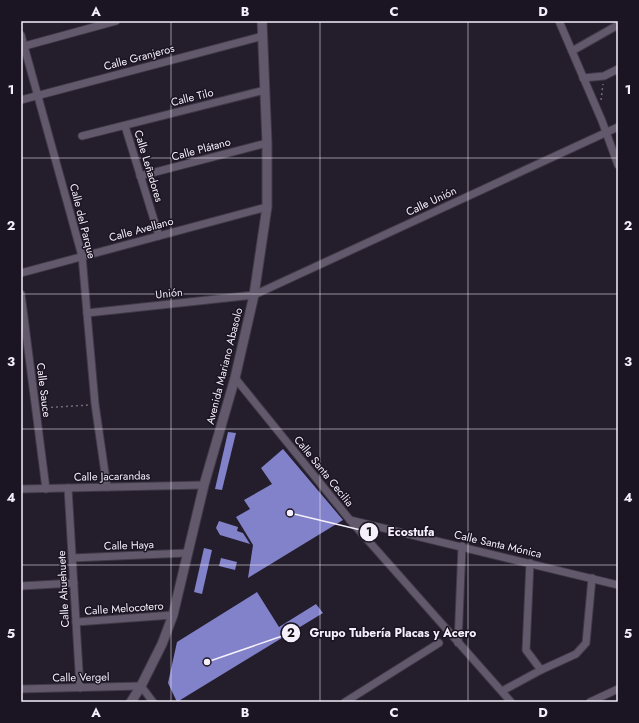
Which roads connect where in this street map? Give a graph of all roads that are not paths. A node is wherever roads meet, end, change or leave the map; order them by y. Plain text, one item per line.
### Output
1 (116, 21) edge
2 (262, 21) edge
3 (559, 21) edge
4 (618, 25) edge
5 (21, 36) edge
6 (263, 36) junction
7 (23, 46) edge
8 (572, 51) junction
9 (618, 69) edge
10 (583, 78) junction
11 (264, 90) junction
12 (38, 95) junction
13 (21, 100) edge
14 (125, 126) junction
15 (618, 127) edge
16 (606, 132) junction
17 (82, 136) dead end
18 (267, 143) junction
19 (618, 166) edge
20 (140, 176) junction
21 (267, 207) junction
22 (159, 236) junction
23 (82, 256) junction
24 (21, 273) edge
25 (21, 294) edge
26 (254, 295) junction
27 (87, 313) junction
28 (235, 378) junction
29 (204, 485) junction
30 (107, 487) junction
31 (68, 488) junction
32 (21, 489) edge
33 (46, 489) junction
34 (350, 520) junction
35 (462, 546) junction
36 (187, 553) junction
37 (72, 558) junction
38 (530, 563) junction
39 (592, 578) junction
40 (74, 583) junction
41 (618, 585) edge
42 (21, 586) edge
43 (173, 615) junction
44 (76, 622) junction
45 (439, 643) dead end
46 (458, 643) junction
47 (541, 670) junction
48 (141, 686) junction
49 (80, 688) junction
50 (21, 689) edge
51 (618, 689) edge
52 (502, 691) junction
53 (131, 702) edge
54 (153, 702) edge
55 (345, 702) edge
56 (511, 702) edge
57 (590, 702) edge

1 - 7 street
2 - 6 street, Avenida Mariano Abasolo
3 - 8 street
4 - 8 street
5 - 7 street, Calle del Parque
6 - 11 street, Avenida Mariano Abasolo
6 - 12 street, Calle Granjeros
7 - 12 street, Calle del Parque
8 - 10 street
9 - 10 street
10 - 16 street
11 - 14 street, Calle Tilo
11 - 18 street, Avenida Mariano Abasolo
12 - 13 street, Calle Granjeros
12 - 23 street, Calle del Parque
14 - 17 street, Calle Tilo
14 - 20 street, Calle Leñadores
15 - 16 street, Calle Unión
16 - 19 street
16 - 26 street, Calle Unión
18 - 20 street, Calle Plátano
18 - 21 street, Avenida Mariano Abasolo
20 - 22 street, Calle Leñadores
21 - 22 street, Calle Avellano
21 - 26 street, Avenida Mariano Abasolo
22 - 23 street, Calle Avellano
23 - 24 street, Calle Avellano
23 - 27 street, Calle del Parque
25 - 33 street, Calle Sauce
26 - 27 street, Unión
26 - 28 street, Avenida Mariano Abasolo
27 - 30 street, Calle del Parque
28 - 29 street, Avenida Mariano Abasolo
28 - 34 street, Calle Santa Cecilia
29 - 30 street, Calle Jacarandas
29 - 36 street, Avenida Mariano Abasolo
30 - 31 street, Calle Jacarandas
31 - 33 street, Calle Jacarandas
31 - 37 street, Calle Ahuehuete
32 - 33 street, Calle Jacarandas
34 - 35 street, Calle Santa Mónica
34 - 46 street, Calle Santa Cecilia
35 - 38 street, Calle Santa Mónica
35 - 46 street
36 - 37 street, Calle Haya
36 - 43 street, Avenida Mariano Abasolo
37 - 40 street, Calle Ahuehuete
38 - 39 street, Calle Santa Mónica
38 - 47 street
39 - 41 street, Calle Santa Mónica
39 - 47 street
40 - 42 street
40 - 44 street, Calle Ahuehuete
43 - 44 street, Calle Melocotero
43 - 48 street, Avenida Mariano Abasolo
44 - 49 street, Calle Ahuehuete
45 - 55 street
46 - 52 street, Calle Santa Cecilia
47 - 52 street
48 - 49 street, Calle Vergel
48 - 53 street, Avenida Mariano Abasolo
48 - 54 street
49 - 50 street, Calle Vergel
51 - 57 street
52 - 56 street, Calle Santa Cecilia

